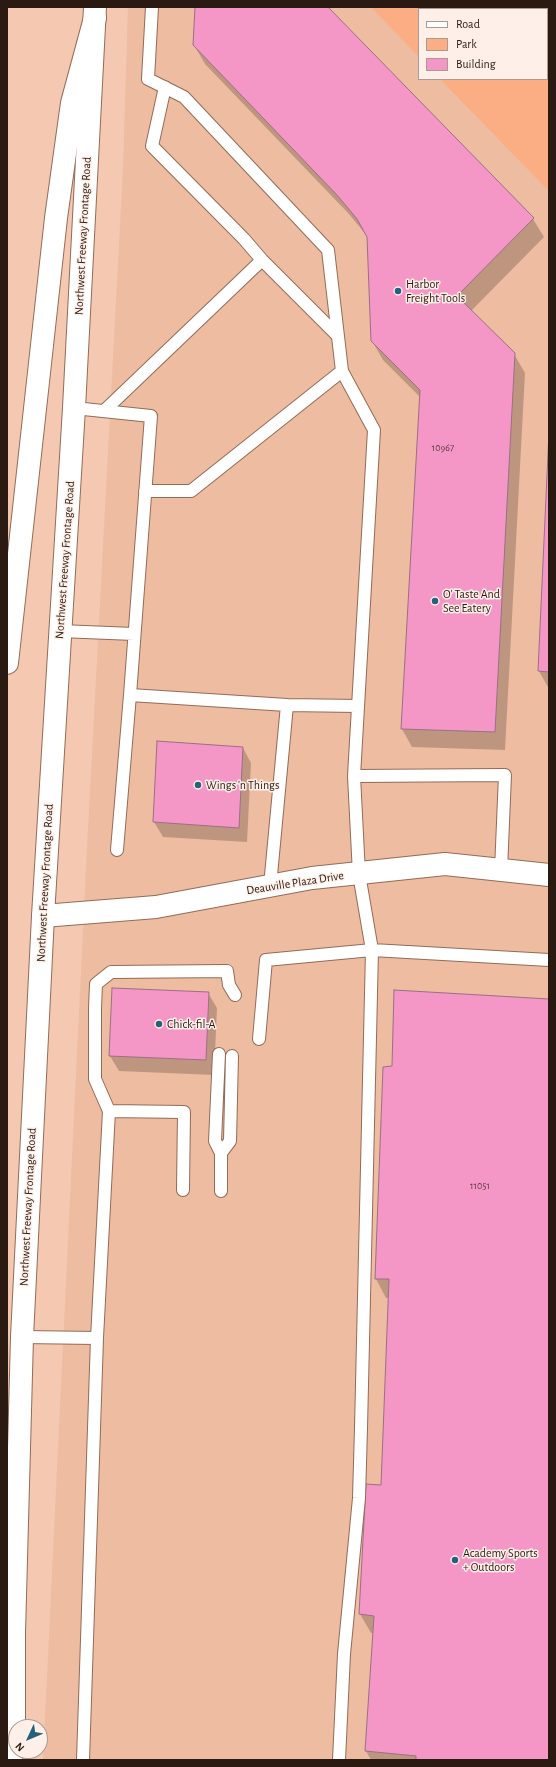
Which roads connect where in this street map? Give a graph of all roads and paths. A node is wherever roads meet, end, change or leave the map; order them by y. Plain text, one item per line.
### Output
1 (152, 7) edge
2 (96, 13) edge
3 (165, 87) junction
4 (262, 260) junction
5 (338, 336) junction
6 (342, 371) junction
7 (74, 408) junction
8 (104, 411) junction
9 (145, 491) junction
10 (60, 630) junction
11 (134, 634) junction
12 (7, 663) edge
13 (130, 695) junction
14 (287, 705) junction
15 (358, 706) junction
16 (354, 776) junction
17 (117, 850) dead end
18 (501, 870) junction
19 (359, 874) junction
20 (549, 875) edge
21 (270, 886) junction
22 (43, 916) junction
23 (372, 950) junction
24 (549, 960) edge
25 (221, 994) dead end
26 (259, 1039) dead end
27 (218, 1054) dead end
28 (232, 1056) dead end
29 (109, 1111) junction
30 (221, 1153) junction
31 (183, 1190) dead end
32 (221, 1191) dead end
33 (22, 1336) junction
34 (97, 1338) junction
35 (10, 1638) edge
36 (11, 1760) edge
37 (83, 1760) edge
38 (339, 1760) edge

1 - 3 lane
2 - 7 main road, Northwest Freeway Frontage Road
2 - 12 main road
3 - 4 lane
3 - 5 lane
4 - 5 lane
4 - 8 lane
5 - 6 lane
6 - 9 lane
6 - 15 lane
7 - 8 lane
7 - 10 main road, Northwest Freeway Frontage Road
8 - 9 lane
9 - 11 lane
10 - 11 lane
10 - 22 main road, Northwest Freeway Frontage Road
11 - 13 lane
13 - 14 lane
13 - 17 lane
14 - 15 lane
14 - 21 lane
15 - 16 lane
16 - 18 lane
16 - 19 lane
18 - 19 main road, Deauville Plaza Drive
18 - 20 main road, Deauville Plaza Drive
19 - 21 main road, Deauville Plaza Drive
19 - 23 lane
21 - 22 main road, Deauville Plaza Drive
22 - 33 main road, Northwest Freeway Frontage Road
23 - 24 lane
23 - 26 lane
23 - 38 lane
25 - 29 lane
27 - 30 lane
28 - 30 lane
29 - 31 lane
29 - 34 lane
30 - 32 lane
33 - 34 lane
33 - 35 main road, Northwest Freeway Frontage Road
34 - 37 lane
35 - 36 main road, Northwest Freeway Frontage Road

